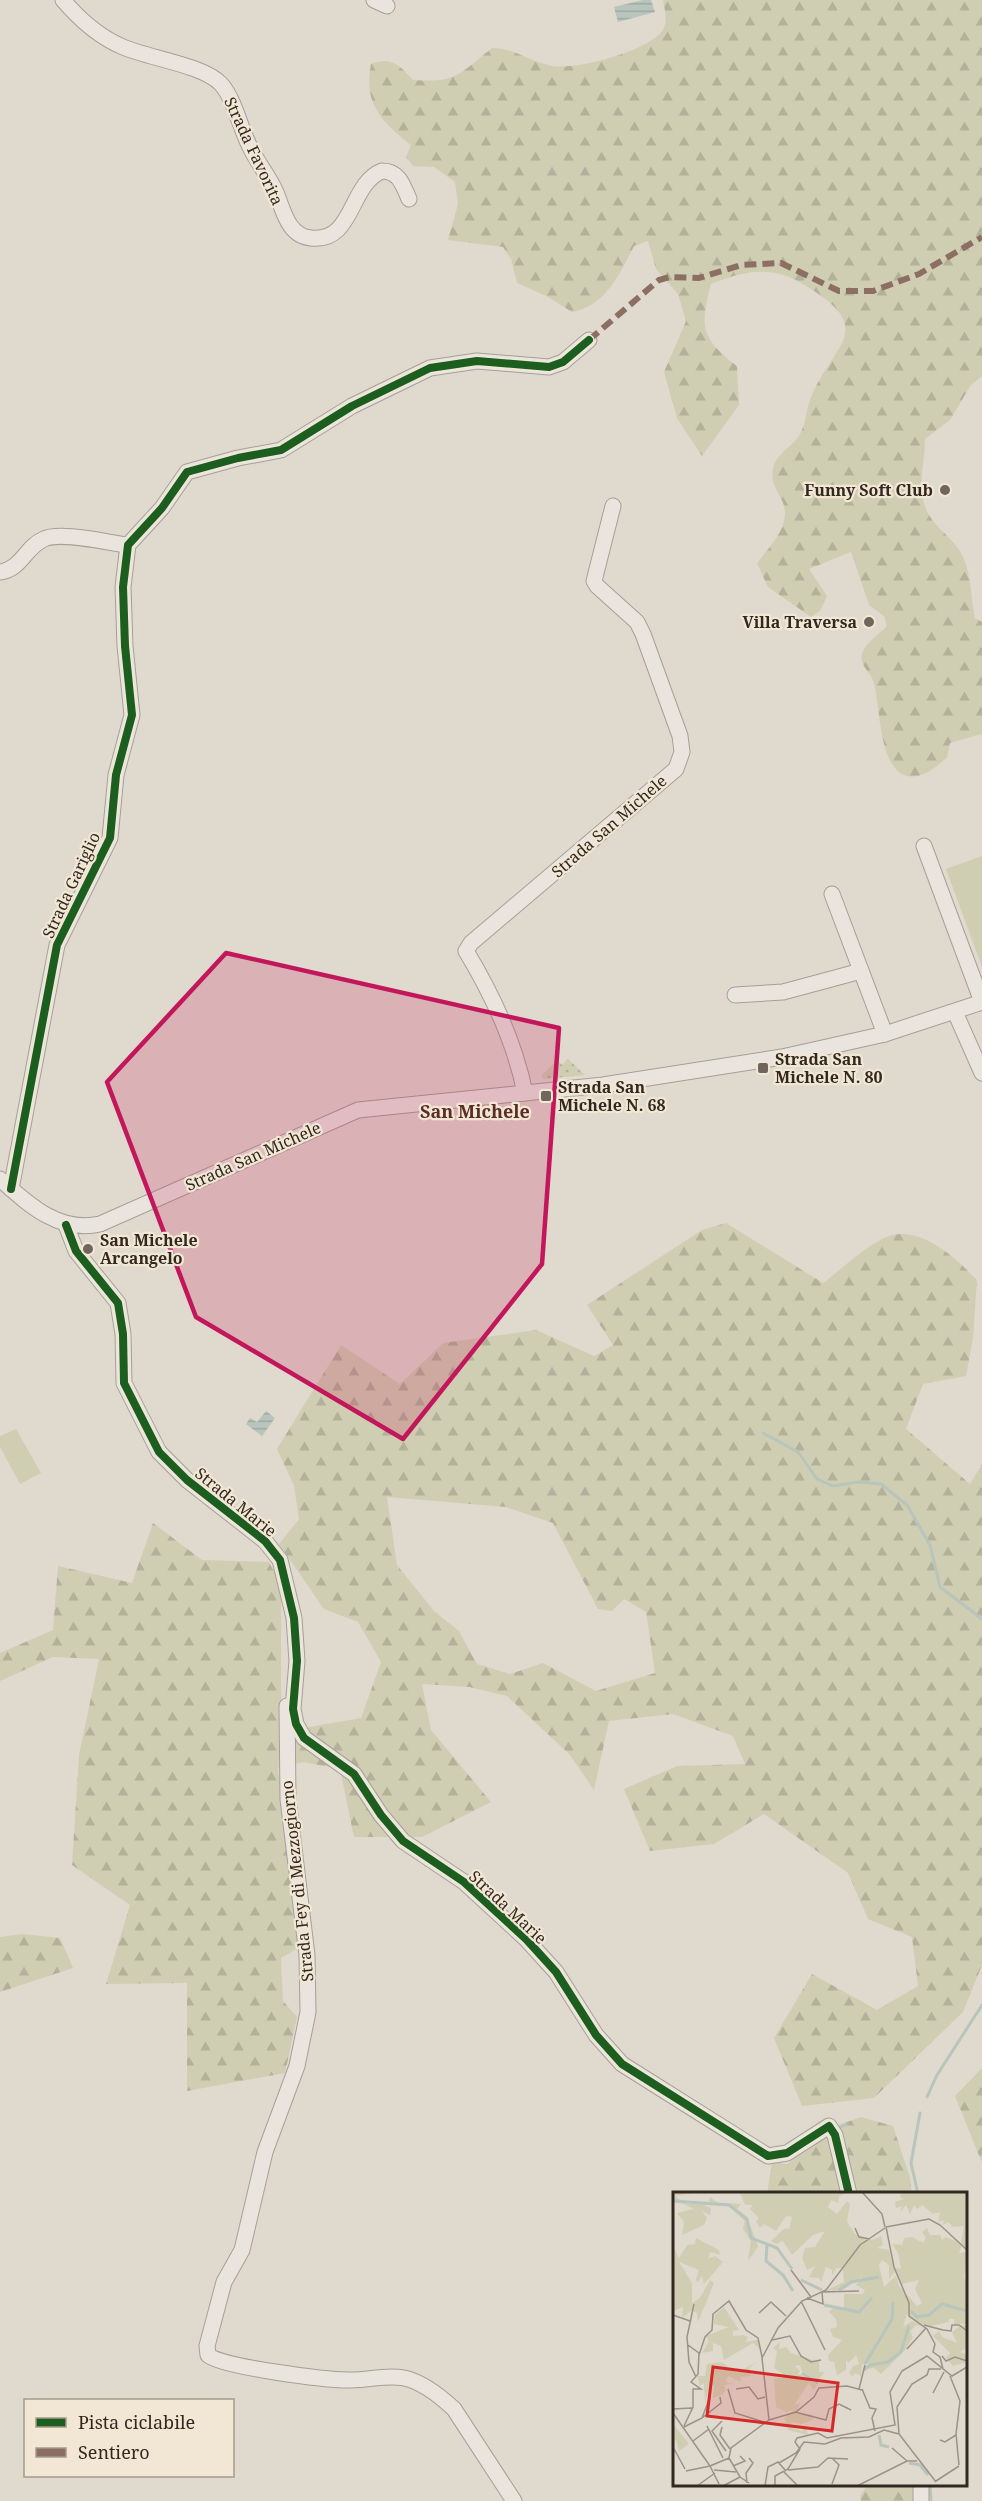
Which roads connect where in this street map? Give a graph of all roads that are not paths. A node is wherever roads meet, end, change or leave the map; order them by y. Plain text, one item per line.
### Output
1 (63, 0) edge
2 (409, 199) dead end
3 (589, 340) dead end
4 (613, 506) dead end
5 (128, 545) junction
6 (0, 572) edge
7 (924, 846) dead end
8 (832, 894) dead end
9 (861, 971) junction
10 (735, 994) dead end
11 (982, 1002) edge
12 (955, 1012) junction
13 (885, 1035) junction
14 (982, 1073) edge
15 (525, 1093) junction
16 (5, 1184) edge
17 (66, 1225) junction
18 (296, 1672) junction
19 (849, 2192) edge
20 (514, 2501) edge

1 - 2 street, Strada Favorita
3 - 5 street
4 - 15 street, Strada San Michele
5 - 6 street
5 - 16 street, Strada Gariglio
7 - 11 street
8 - 9 street
9 - 10 street
9 - 13 street
11 - 12 street, Strada San Michele
12 - 13 street, Strada San Michele
12 - 14 street
13 - 15 street, Strada San Michele
15 - 17 street, Strada San Michele
16 - 17 street, Strada San Michele
17 - 18 street, Strada Marie
18 - 19 street, Strada Marie
18 - 20 street, Strada Fey di Mezzogiorno

